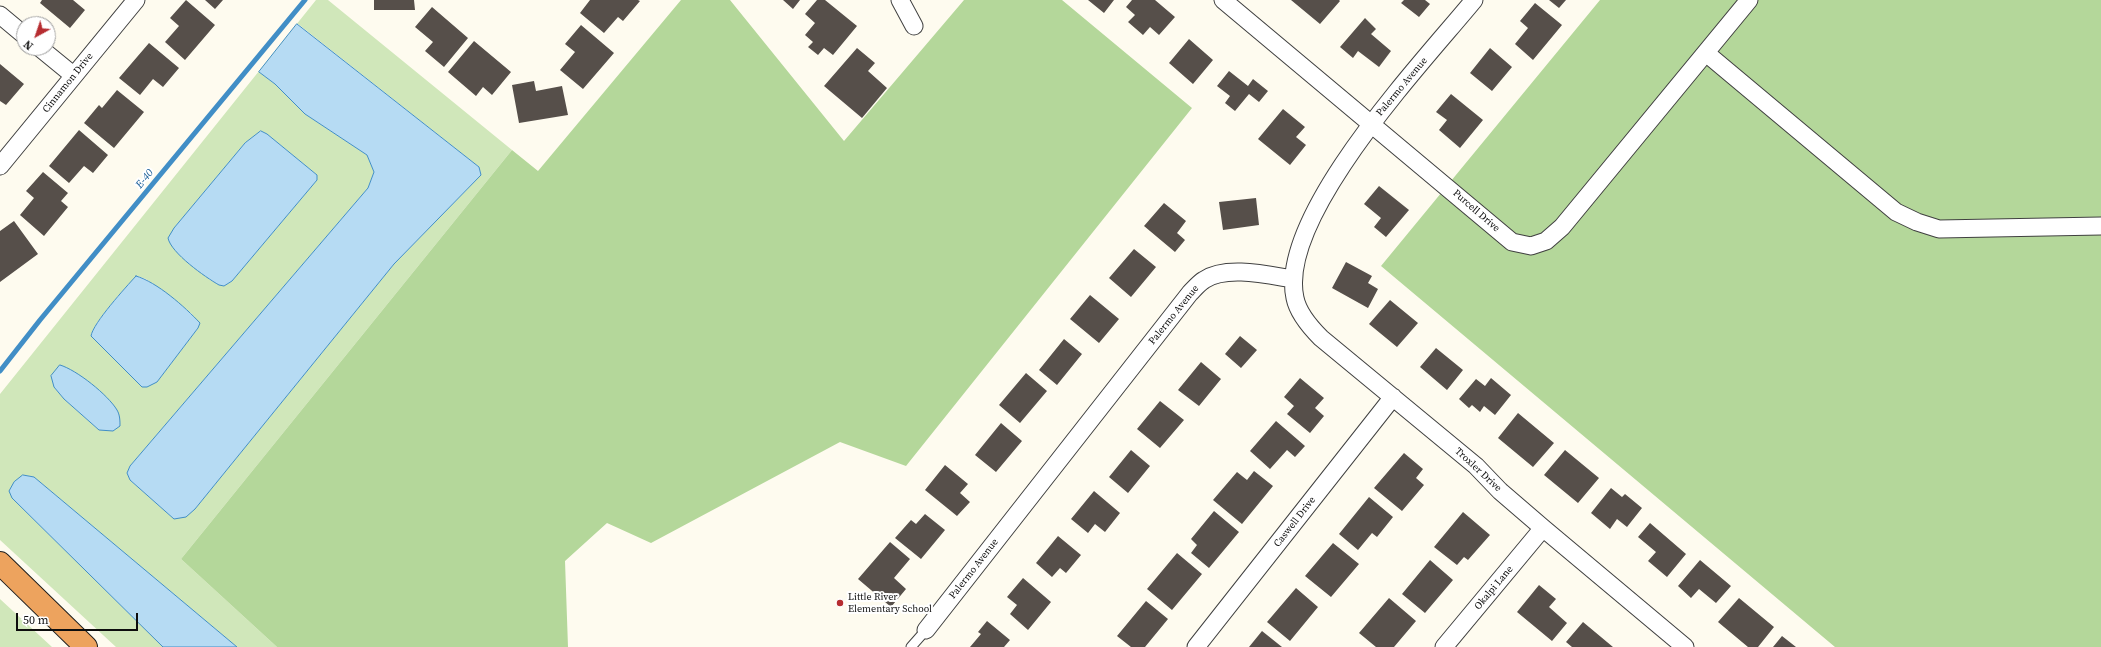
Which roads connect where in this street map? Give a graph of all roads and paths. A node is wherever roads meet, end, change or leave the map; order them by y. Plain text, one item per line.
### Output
1 (136, 0) edge
2 (900, 0) edge
3 (1223, 0) edge
4 (1474, 0) edge
5 (1749, 0) edge
6 (0, 15) edge
7 (914, 26) dead end
8 (16, 28) edge
9 (1706, 53) junction
10 (50, 56) edge
11 (73, 75) junction
12 (1372, 124) junction
13 (0, 166) edge
14 (2101, 226) edge
15 (1293, 278) junction
16 (1393, 397) junction
17 (1543, 528) junction
18 (0, 563) edge
19 (0, 571) edge
20 (926, 630) joint
21 (83, 644) edge
22 (911, 647) edge
23 (1196, 647) edge
24 (1444, 647) edge
25 (1685, 647) edge

1 - 11 street, Cinnamon Drive
2 - 7 street
3 - 12 street, Purcell Drive
4 - 12 street, Palermo Avenue
5 - 9 street, Purcell Drive
6 - 8 street
9 - 12 street, Purcell Drive
9 - 14 street
10 - 11 street
11 - 13 street, Cinnamon Drive
12 - 15 street, Palermo Avenue
15 - 16 street, Troxler Drive
15 - 20 street, Palermo Avenue
16 - 17 street, Troxler Drive
16 - 23 street, Caswell Drive
17 - 24 street, Okalpi Lane
17 - 25 street, Troxler Drive
18 - 21 highway
19 - 21 highway
20 - 22 lane

